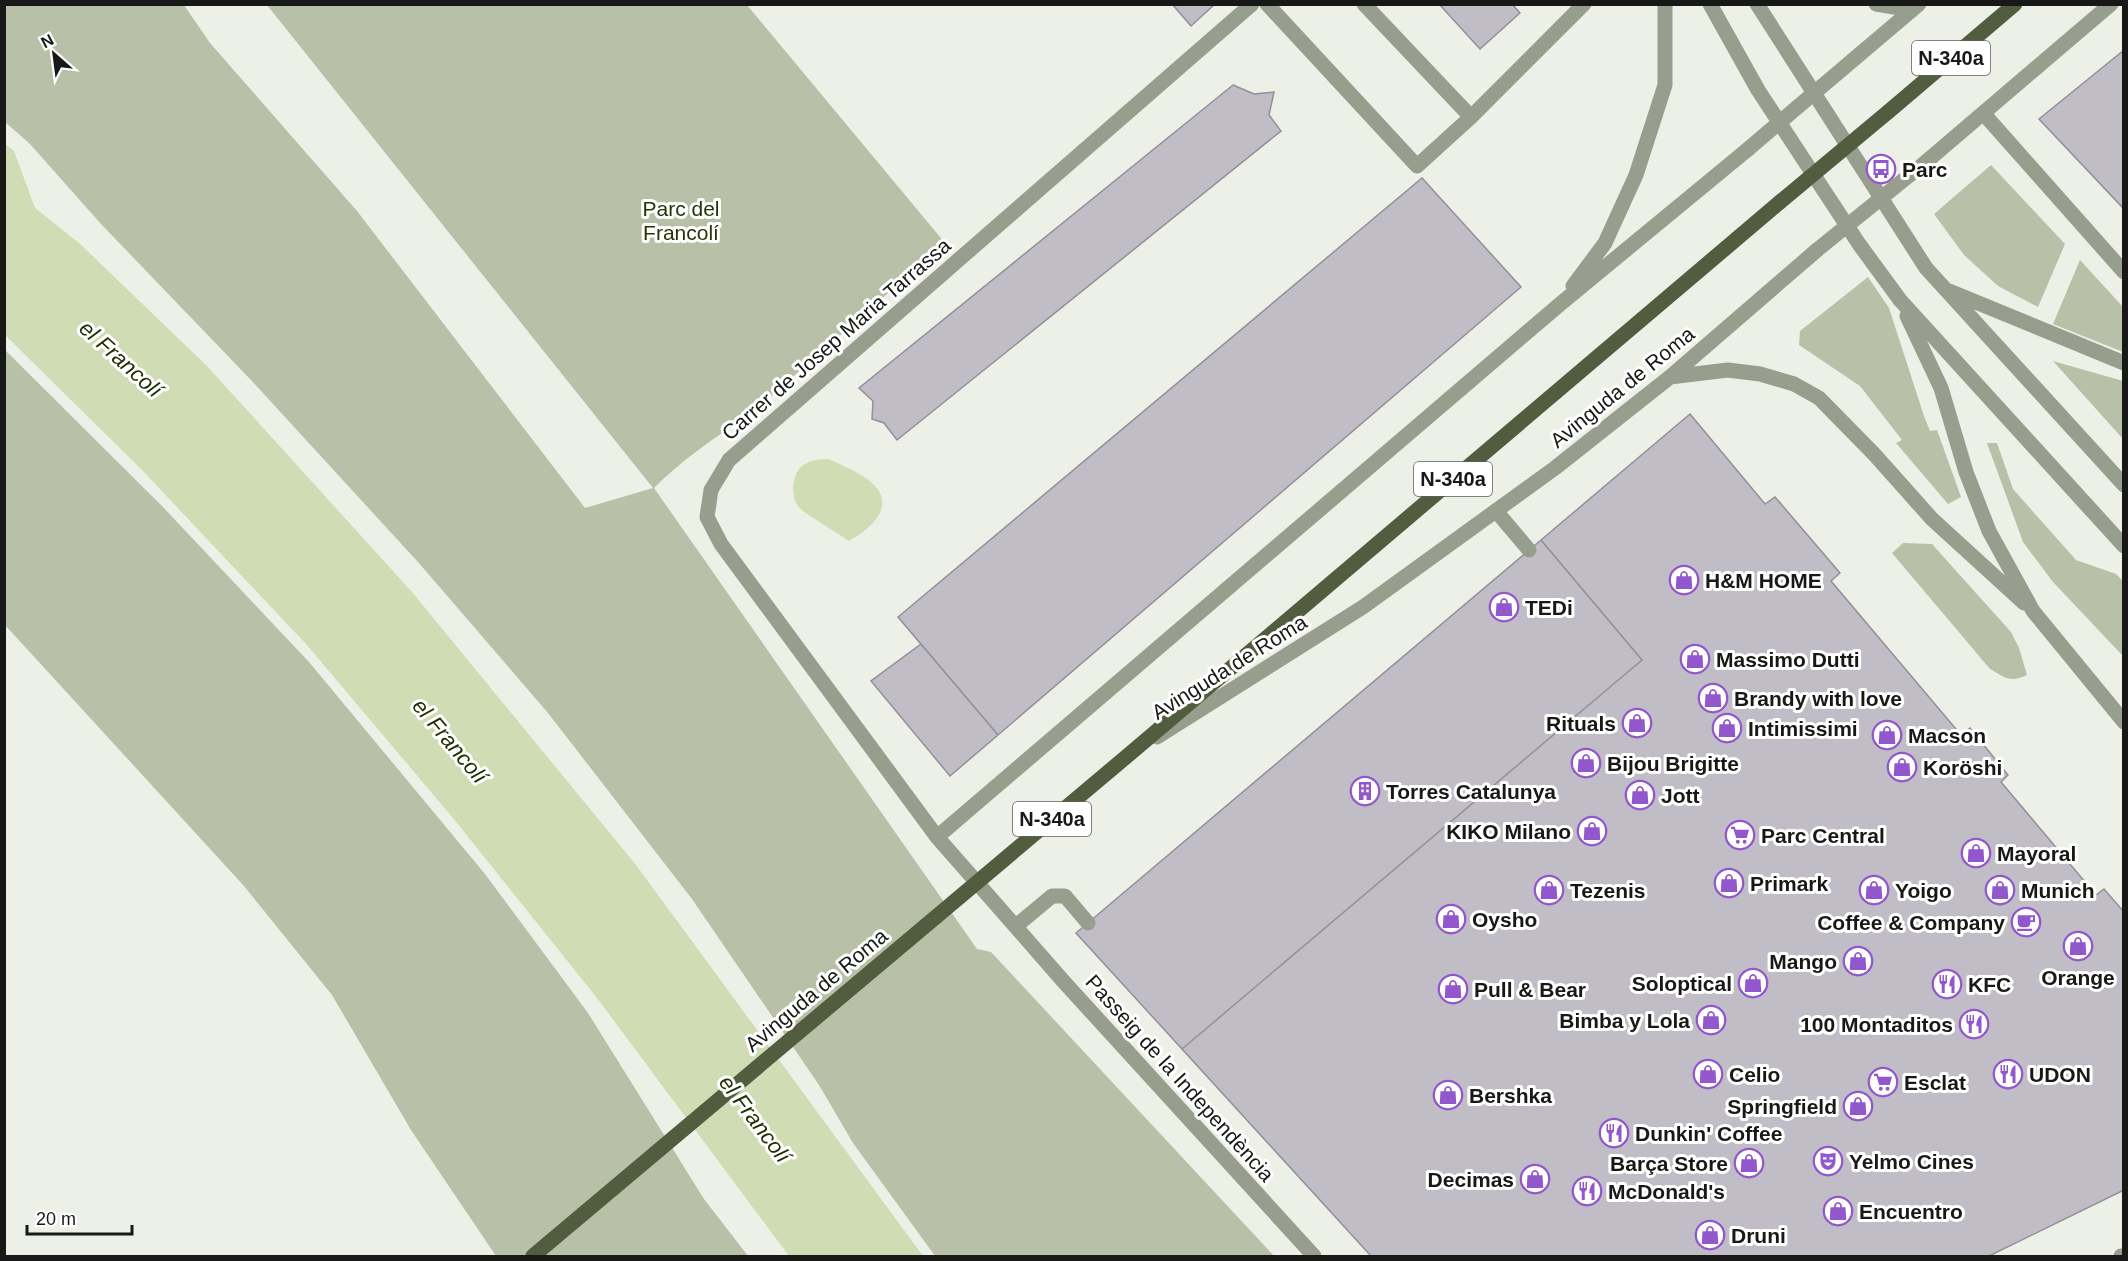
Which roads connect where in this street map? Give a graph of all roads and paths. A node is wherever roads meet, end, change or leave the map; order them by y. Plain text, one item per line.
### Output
1 (1252, 4) edge
2 (1267, 4) edge
3 (1364, 4) edge
4 (1584, 4) edge
5 (1665, 4) edge
6 (1710, 4) edge
7 (1757, 4) edge
8 (1876, 4) edge
9 (2015, 4) edge
10 (2111, 4) edge
11 (1915, 7) edge
12 (1983, 113) junction
13 (1471, 117) junction
14 (2124, 272) edge
15 (1943, 288) junction
16 (1900, 300) junction
17 (1559, 305) junction
18 (2124, 363) edge
19 (1670, 378) junction
20 (2124, 485) edge
21 (1496, 511) junction
22 (2124, 546) edge
23 (1529, 550) dead end
24 (2033, 611) junction
25 (2124, 722) edge
26 (1126, 756) junction
27 (937, 837) junction
28 (977, 882) junction
29 (1088, 923) dead end
30 (1016, 926) junction
31 (533, 1257) edge
32 (1314, 1257) edge

1 - 27 street, Carrer de Josep Maria Tarrassa
2 - 13 street
3 - 13 street
4 - 13 street
5 - 17 street
6 - 16 street
7 - 15 street
8 - 11 street
9 - 26 main road, Avinguda de Roma / N-340a, bridge
10 - 12 street, Avinguda de Roma
11 - 17 street, bridge
12 - 14 street
12 - 19 street, Avinguda de Roma, bridge
15 - 18 street
15 - 20 street
16 - 22 street
16 - 24 street
17 - 27 street
19 - 21 street, Avinguda de Roma
19 - 24 street
21 - 23 street
21 - 26 street, Avinguda de Roma
24 - 25 street
26 - 28 main road, Avinguda de Roma / N-340a
27 - 28 street, Carrer de Josep Maria Tarrassa
28 - 30 street, Passeig de la Independència
28 - 31 main road, Avinguda de Roma / N-340a
29 - 30 street
30 - 32 street, Passeig de la Independència

